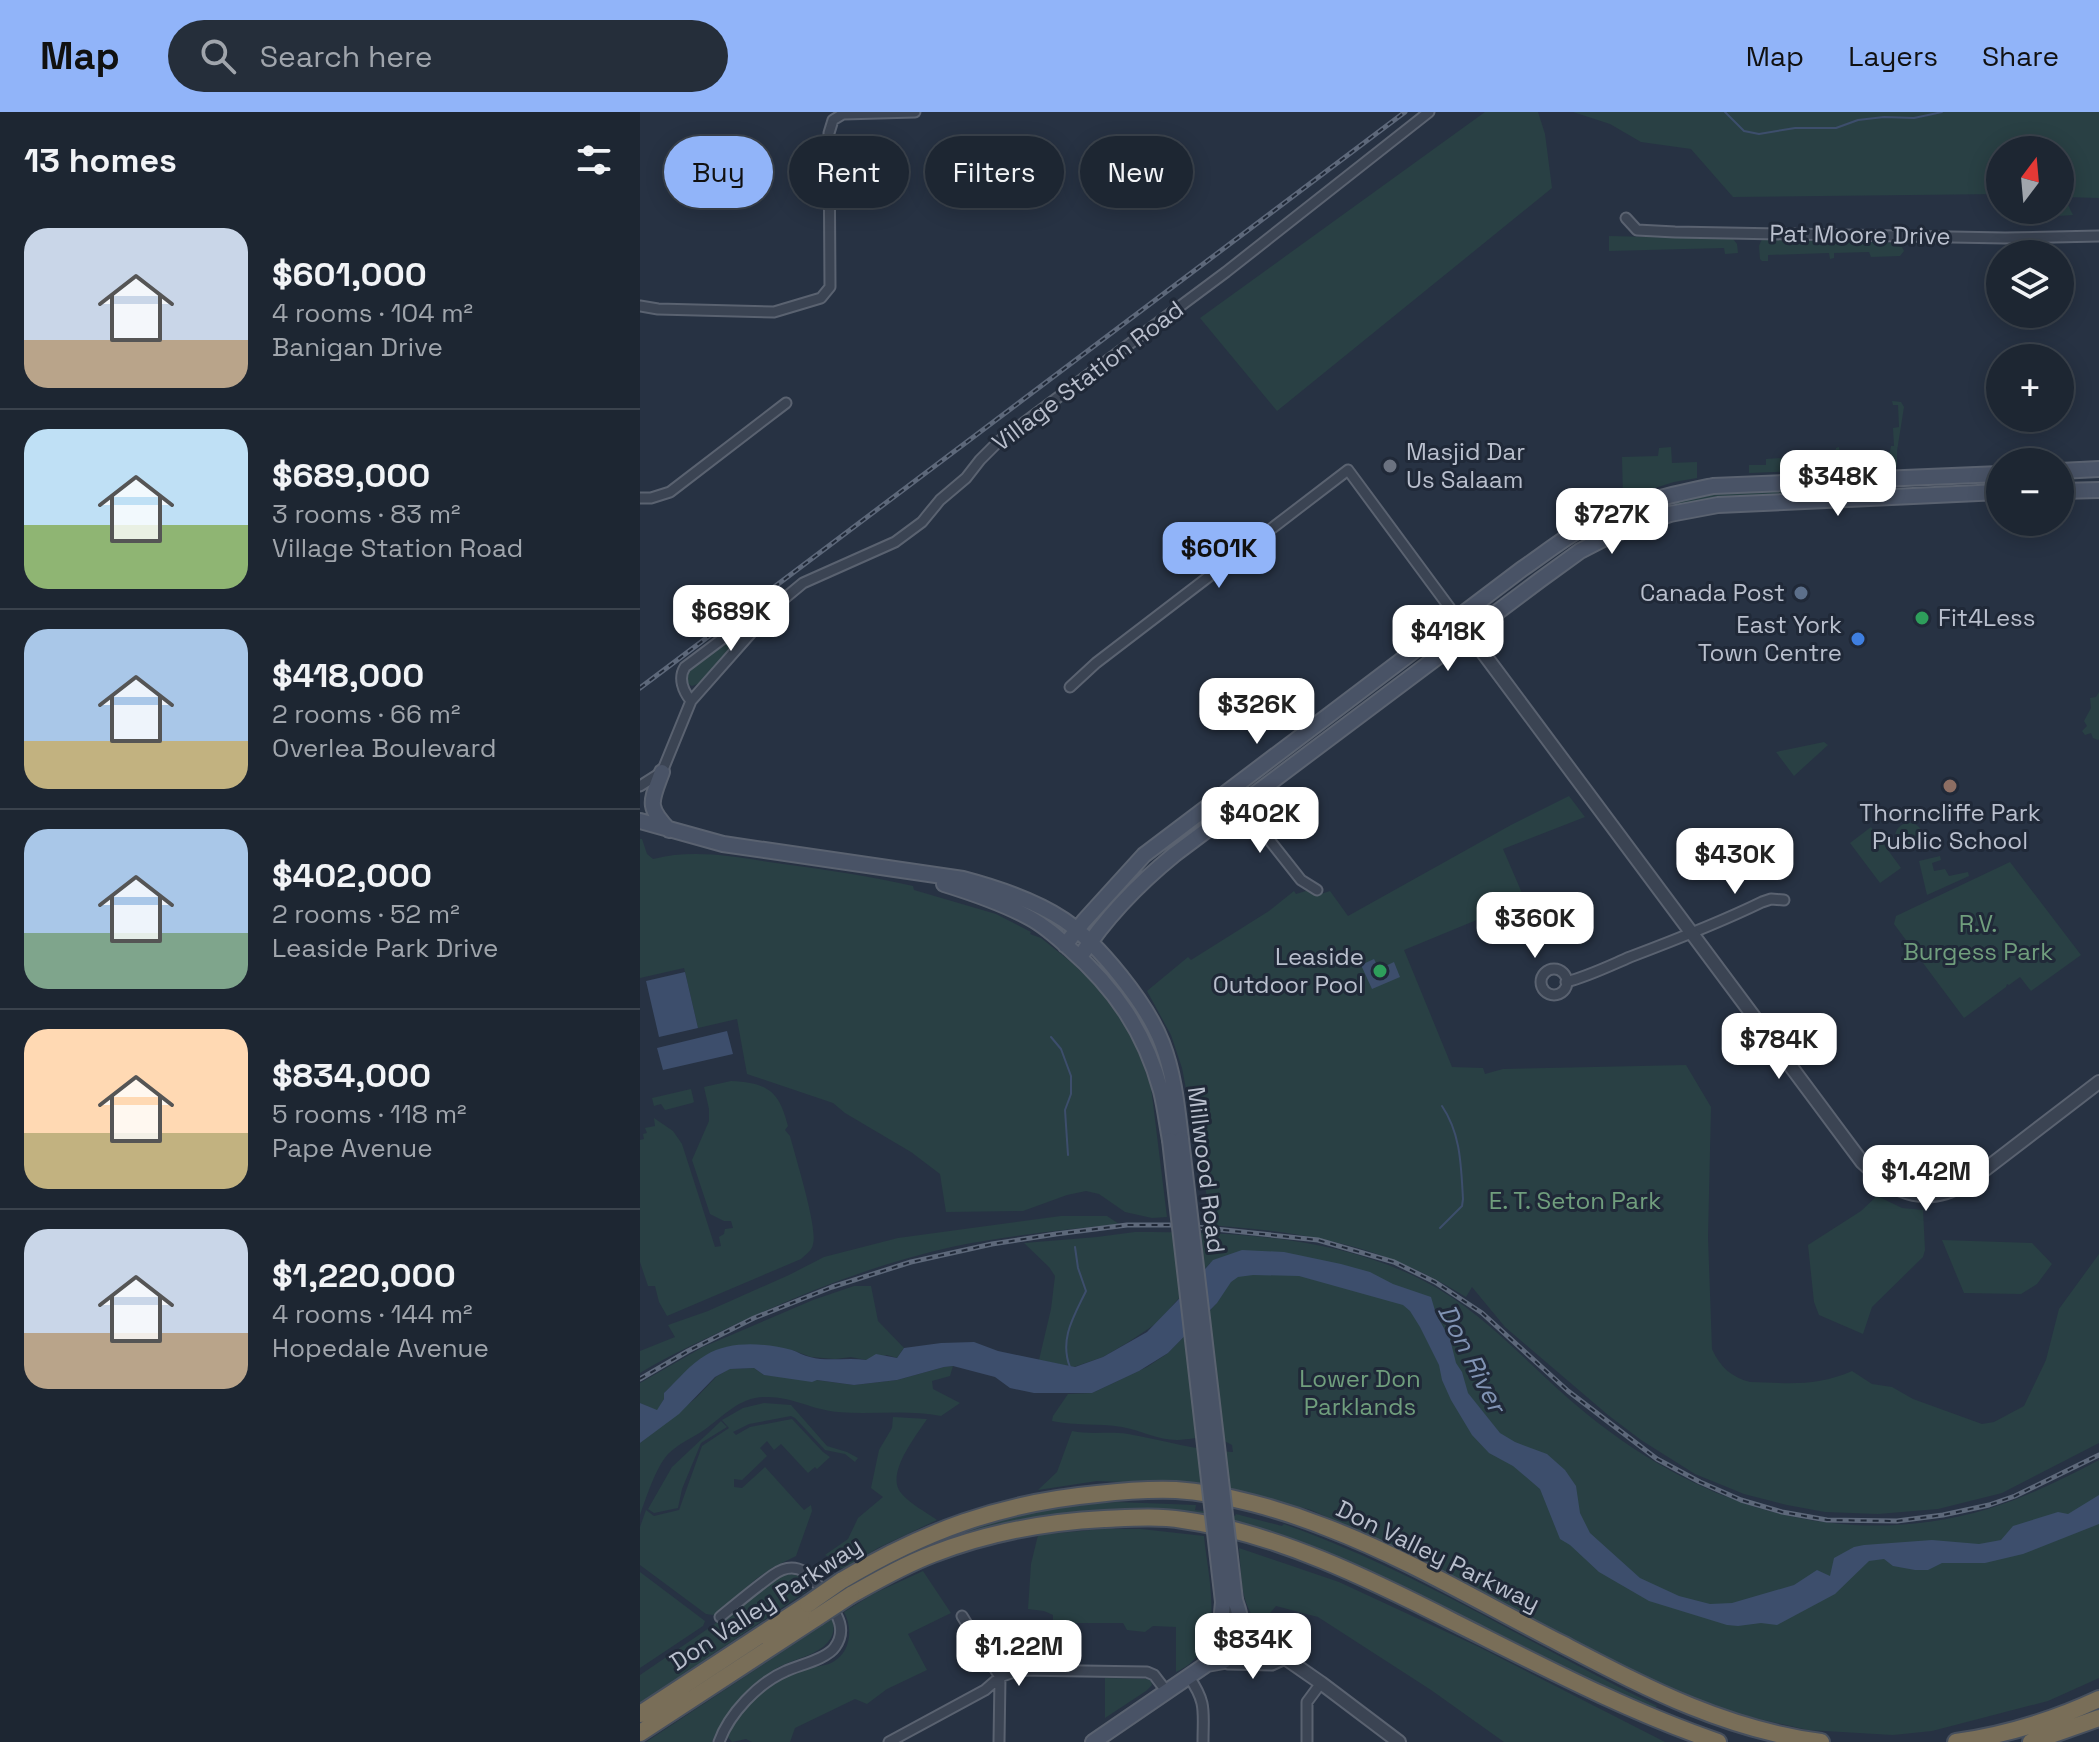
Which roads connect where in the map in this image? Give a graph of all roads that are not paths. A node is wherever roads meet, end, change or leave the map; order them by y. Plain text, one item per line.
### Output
1 (915, 112) edge
2 (1429, 112) edge
3 (1626, 218) dead end
4 (2099, 236) edge
5 (640, 306) edge
6 (786, 403) dead end
7 (2099, 469) edge
8 (2074, 470) edge
9 (1986, 475) edge
10 (2099, 490) edge
11 (2074, 491) edge
12 (1986, 493) edge
13 (640, 498) edge
14 (774, 607) junction
15 (1458, 619) junction
16 (1468, 634) junction
17 (1070, 687) dead end
18 (691, 701) junction
19 (662, 772) junction
20 (640, 786) edge
21 (1230, 790) junction
22 (1241, 805) junction
23 (640, 821) edge
24 (670, 831) junction
25 (910, 872) junction
26 (1317, 890) dead end
27 (1784, 900) dead end
28 (1076, 930) junction
29 (1691, 934) junction
30 (1089, 943) junction
31 (1065, 945) junction
32 (1080, 957) junction
33 (1566, 982) dead end
34 (2099, 1082) edge
35 (1176, 1140) junction
36 (846, 1588) junction
37 (1229, 1601) junction
38 (812, 1611) junction
39 (962, 1616) dead end
40 (720, 1617) dead end
41 (1242, 1628) junction
42 (1285, 1659) junction
43 (1224, 1661) junction
44 (1207, 1664) junction
45 (1000, 1677) junction
46 (1189, 1677) junction
47 (1321, 1683) junction
48 (1167, 1692) junction
49 (2099, 1699) edge
50 (640, 1714) edge
51 (2099, 1718) edge
52 (2099, 1729) edge
53 (640, 1733) edge
54 (2056, 1735) junction
55 (895, 1741) edge
56 (719, 1742) edge
57 (999, 1742) edge
58 (1093, 1742) edge
59 (1203, 1742) edge
60 (1307, 1742) edge
61 (1399, 1742) edge
62 (1718, 1742) edge
63 (1821, 1742) edge
64 (1956, 1742) edge
65 (2031, 1742) edge

1 - 5 street
2 - 14 street, Village Station Road
3 - 4 street, Pat Moore Drive
6 - 13 street
7 - 8 main road
9 - 15 main road
10 - 11 main road
12 - 16 main road
14 - 18 street, Village Station Road
14 - 18 street
15 - 16 street
15 - 17 street
15 - 21 main road
16 - 22 main road
16 - 29 street
18 - 19 street, Village Station Road
19 - 20 street
19 - 24 main road
21 - 22 street
21 - 28 main road
22 - 26 street
22 - 30 main road
23 - 24 main road, Millwood Road
24 - 25 main road, Millwood Road
25 - 28 main road, Millwood Road
25 - 31 main road, Millwood Road
27 - 29 street
28 - 30 main road, Millwood Road
28 - 31 main road
29 - 33 street
29 - 34 street
30 - 32 main road
30 - 35 main road, Millwood Road
31 - 32 main road, Millwood Road
32 - 35 main road, Millwood Road
35 - 37 main road, Millwood Road, bridge
36 - 38 highway, Don Valley Parkway, bridge
36 - 62 highway, Don Valley Parkway
36 - 63 highway, Don Valley Parkway
37 - 41 main road, Millwood Road
37 - 44 main road
38 - 50 highway, Don Valley Parkway
38 - 53 highway, Don Valley Parkway
39 - 45 street
40 - 56 street
41 - 42 street
41 - 43 main road
42 - 43 street
42 - 47 street
43 - 44 main road
44 - 46 main road
45 - 48 street
45 - 55 street
45 - 57 street
46 - 48 main road
46 - 59 street
47 - 60 street
47 - 61 street
48 - 58 main road
49 - 64 highway
51 - 54 highway
52 - 54 highway
54 - 65 highway

